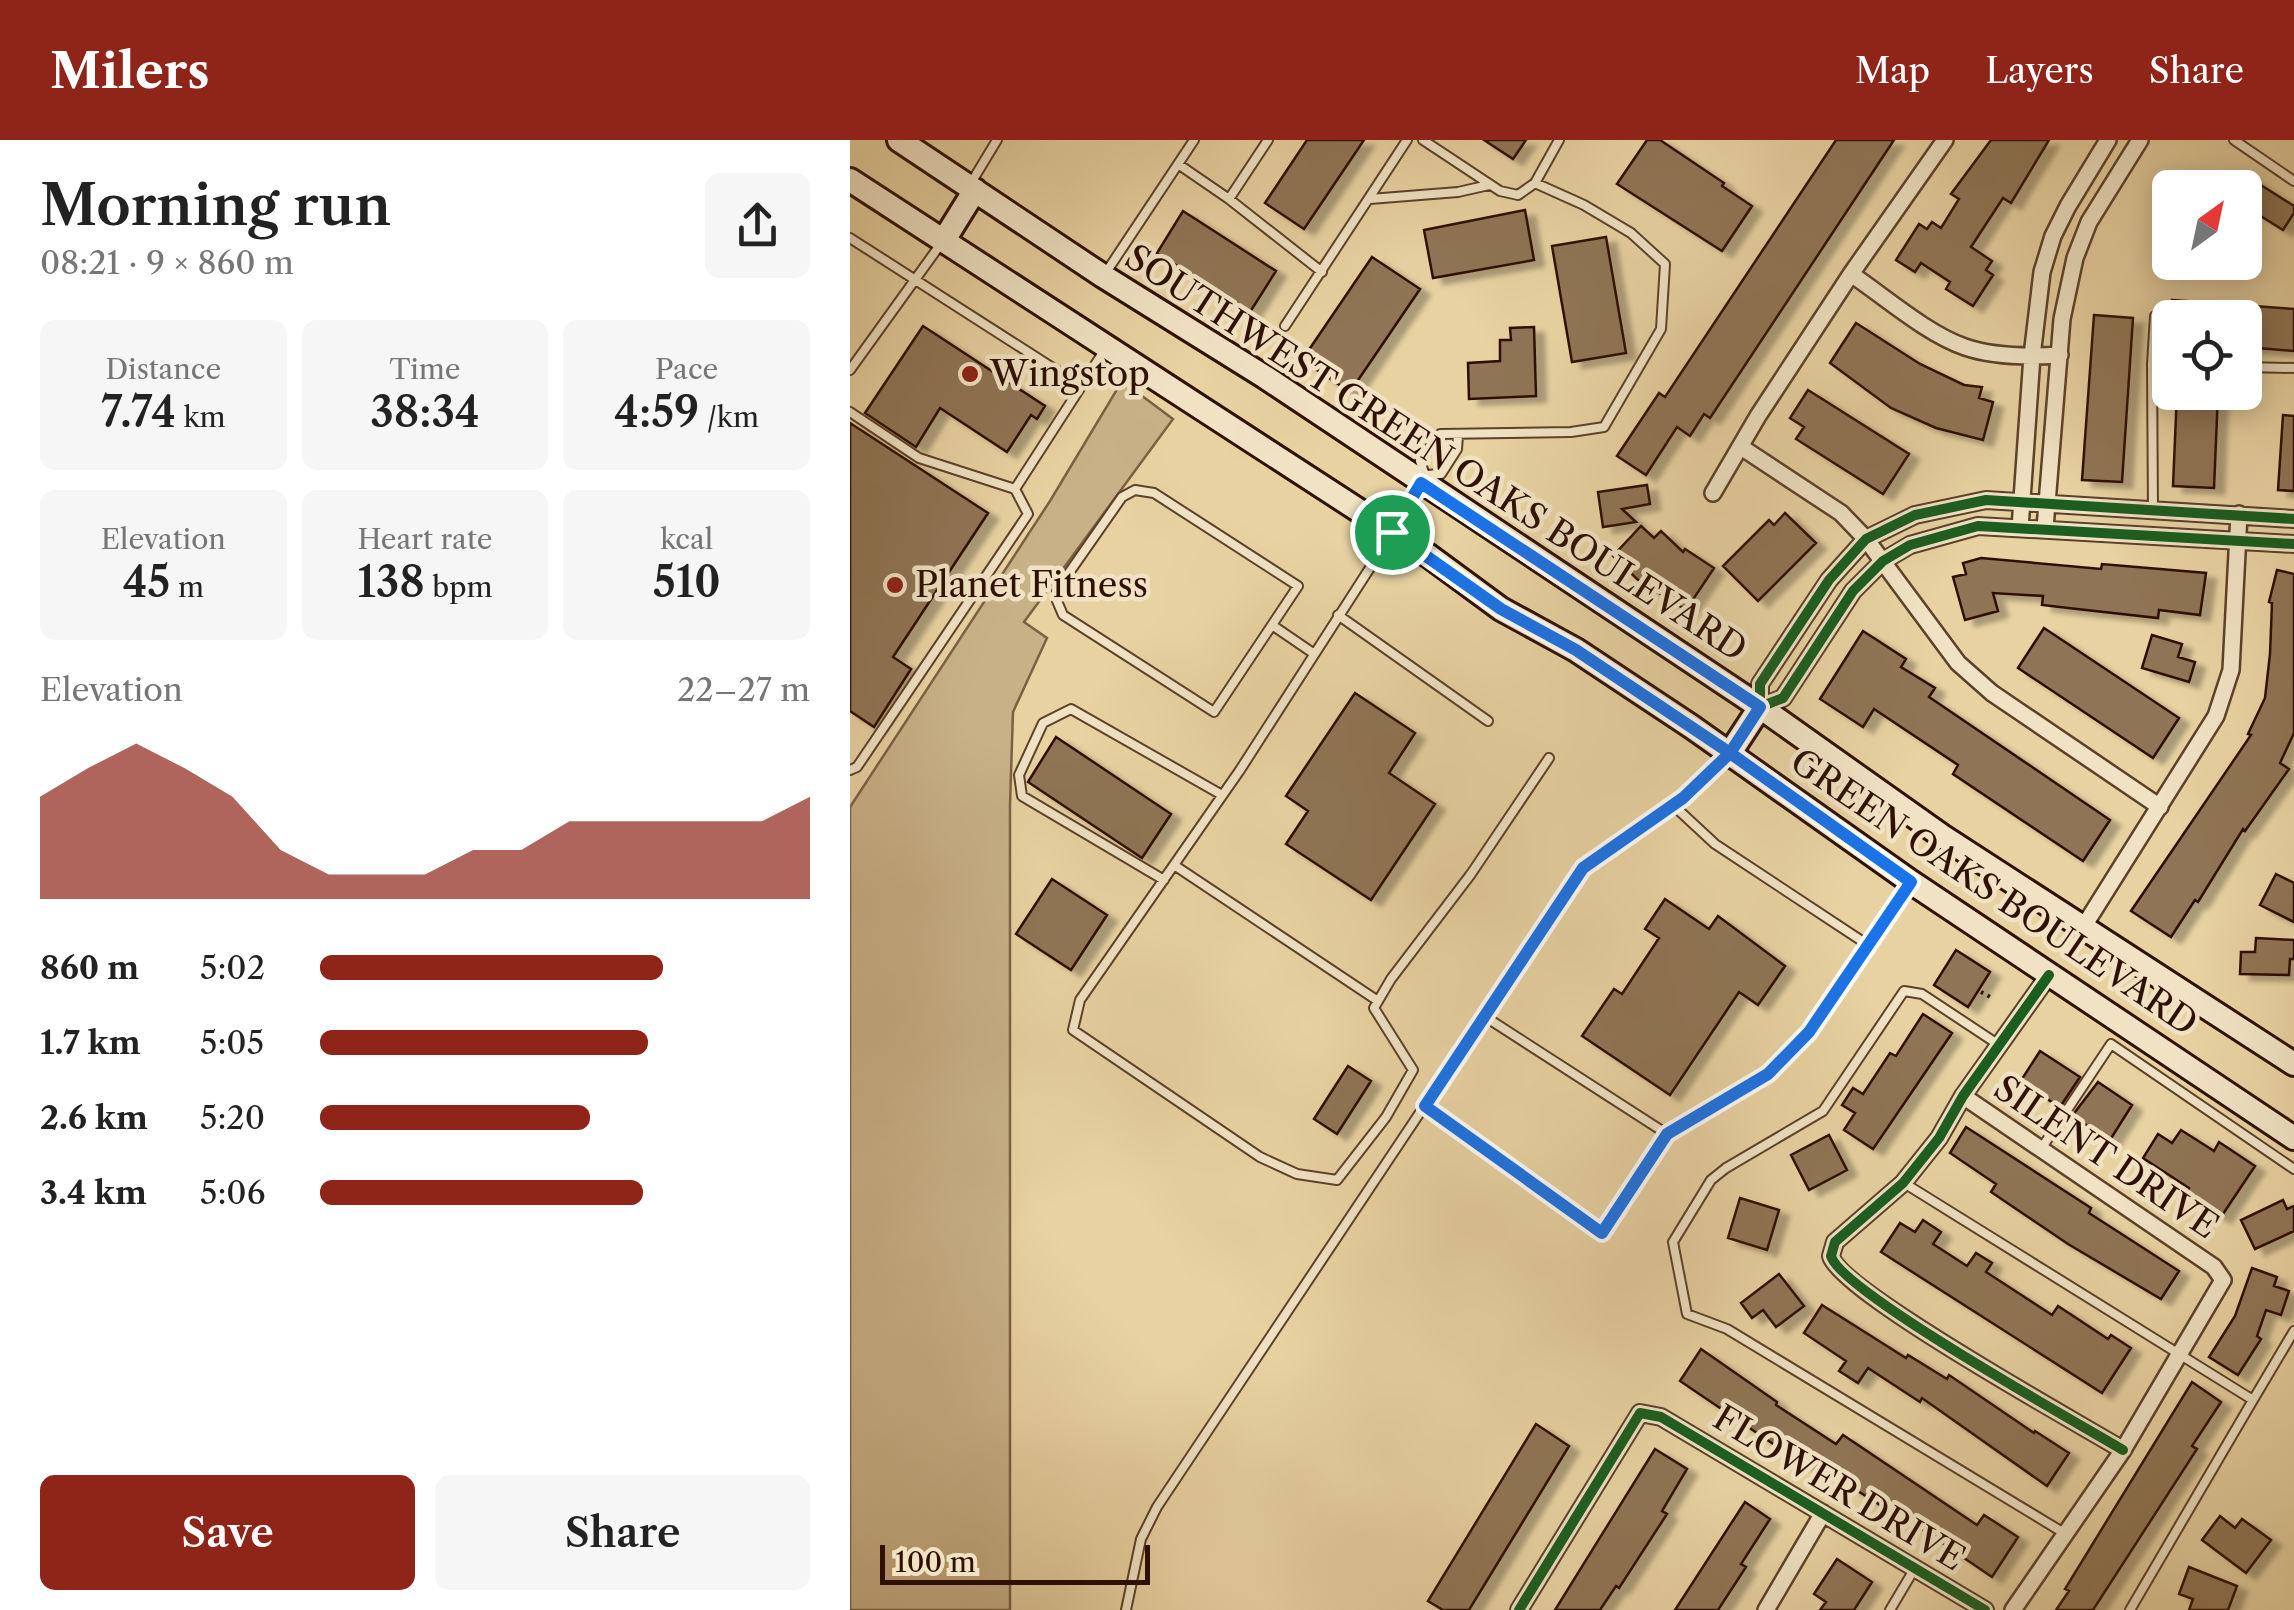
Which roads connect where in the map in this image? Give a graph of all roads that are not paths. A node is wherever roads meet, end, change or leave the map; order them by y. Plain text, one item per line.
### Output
1 (899, 140) edge
2 (998, 140) edge
3 (1194, 140) edge
4 (1268, 140) edge
5 (1407, 140) edge
6 (1423, 140) edge
7 (1559, 140) edge
8 (1945, 140) edge
9 (2108, 140) edge
10 (2140, 140) edge
11 (2234, 140) edge
12 (2256, 140) edge
13 (2249, 150) junction
14 (1178, 164) junction
15 (850, 180) edge
16 (2294, 181) edge
17 (1535, 183) junction
18 (1489, 185) junction
19 (2078, 187) junction
20 (972, 188) junction
21 (1229, 199) junction
22 (1370, 199) junction
23 (2101, 200) junction
24 (850, 238) edge
25 (944, 240) junction
26 (1322, 272) junction
27 (1851, 274) junction
28 (1103, 276) junction
29 (914, 280) junction
30 (1285, 326) dead end
31 (1107, 347) junction
32 (2060, 355) junction
33 (2032, 356) junction
34 (2262, 367) edge
35 (2294, 368) edge
36 (850, 371) edge
37 (1082, 386) junction
38 (2152, 410) edge
39 (850, 412) edge
40 (1458, 436) junction
41 (1741, 447) junction
42 (1423, 479) junction
43 (1015, 489) junction
44 (1714, 493) dead end
45 (2021, 500) junction
46 (2046, 503) junction
47 (2153, 510) junction
48 (2239, 514) junction
49 (2294, 519) edge
50 (2020, 528) junction
51 (2045, 528) junction
52 (1392, 532) junction
53 (1866, 539) junction
54 (2239, 542) junction
55 (2294, 544) edge
56 (1883, 561) junction
57 (1338, 615) junction
58 (1272, 625) junction
59 (1313, 653) junction
60 (1760, 707) junction
61 (1488, 721) dead end
62 (1730, 753) junction
63 (1549, 758) dead end
64 (850, 770) edge
65 (1222, 795) junction
66 (1674, 804) junction
67 (2160, 806) junction
68 (1174, 865) junction
69 (1164, 880) junction
70 (1911, 882) junction
71 (2084, 926) junction
72 (1868, 945) junction
73 (2049, 974) junction
74 (1378, 1001) junction
75 (1484, 1016) junction
76 (2000, 1045) junction
77 (2294, 1064) edge
78 (1964, 1096) junction
79 (1425, 1106) junction
80 (1667, 1134) junction
81 (2294, 1138) edge
82 (2041, 1149) junction
83 (2294, 1169) edge
84 (1902, 1182) junction
85 (2294, 1331) edge
86 (2178, 1356) junction
87 (2253, 1400) junction
88 (2123, 1450) junction
89 (1824, 1514) junction
90 (2066, 1534) junction
91 (1915, 1568) junction
92 (1126, 1610) edge
93 (1520, 1610) edge
94 (1766, 1610) edge
95 (1890, 1610) edge
96 (1985, 1610) edge
97 (2013, 1610) edge
98 (2130, 1610) edge

1 - 20 main road, SOUTHWEST GREEN OAKS BOULEVARD
2 - 20 lane
3 - 14 lane
4 - 21 lane
5 - 22 lane
6 - 18 lane
7 - 17 lane
8 - 27 street
9 - 19 street
10 - 23 street
11 - 13 lane
12 - 13 lane
13 - 16 lane
14 - 21 lane
14 - 28 lane
15 - 25 main road, GREEN OAKS BOULEVARD
17 - 18 lane
17 - 40 lane
18 - 22 lane
19 - 23 street
19 - 33 street
20 - 25 main road
20 - 28 main road, SOUTHWEST GREEN OAKS BOULEVARD
21 - 26 lane
22 - 26 lane
23 - 32 street
24 - 29 lane
25 - 29 lane
25 - 31 main road, GREEN OAKS BOULEVARD
26 - 30 lane
27 - 33 street
27 - 41 street
28 - 42 main road, SOUTHWEST GREEN OAKS BOULEVARD
29 - 36 lane
29 - 37 lane
31 - 37 lane
31 - 52 main road, GREEN OAKS BOULEVARD
32 - 33 street
32 - 46 street
33 - 45 street
34 - 35 lane
37 - 43 lane
38 - 47 lane
39 - 43 lane
40 - 42 lane
40 - 42 lane
41 - 44 street
41 - 53 street
42 - 52 lane
42 - 60 main road, SOUTHWEST GREEN OAKS BOULEVARD
43 - 64 lane
45 - 46 street
45 - 50 street
45 - 53 street
46 - 47 street
46 - 51 street
47 - 48 street
48 - 49 street
48 - 54 street
50 - 51 street
50 - 56 street
51 - 54 street
52 - 57 lane
52 - 62 main road, GREEN OAKS BOULEVARD
53 - 56 street
53 - 60 street
54 - 55 street
54 - 67 street
56 - 60 street
56 - 67 street
57 - 59 lane
57 - 61 lane
58 - 58 lane
58 - 59 lane
59 - 65 lane
60 - 62 main road
60 - 71 main road, SOUTHWEST GREEN OAKS BOULEVARD
62 - 66 lane
62 - 70 main road, GREEN OAKS BOULEVARD
63 - 74 lane
65 - 68 lane
65 - 69 lane
66 - 72 lane
66 - 75 lane
67 - 71 street
68 - 69 lane
68 - 74 lane
69 - 74 lane
70 - 72 lane
70 - 73 main road, GREEN OAKS BOULEVARD
71 - 77 main road, GREEN OAKS BOULEVARD
72 - 80 lane
73 - 76 street
73 - 81 main road, GREEN OAKS BOULEVARD
75 - 79 lane
75 - 80 lane
76 - 78 street
76 - 90 lane
78 - 82 street, SILENT DRIVE
78 - 84 street
79 - 80 lane
79 - 92 lane
82 - 83 lane
82 - 86 street, SILENT DRIVE
84 - 86 lane
84 - 88 street
85 - 87 lane
86 - 87 lane
86 - 88 street
87 - 98 lane
88 - 90 street
89 - 91 street, FLOWER DRIVE
89 - 93 street, FLOWER DRIVE
89 - 94 street
90 - 97 street
91 - 95 lane
91 - 96 street, FLOWER DRIVE

